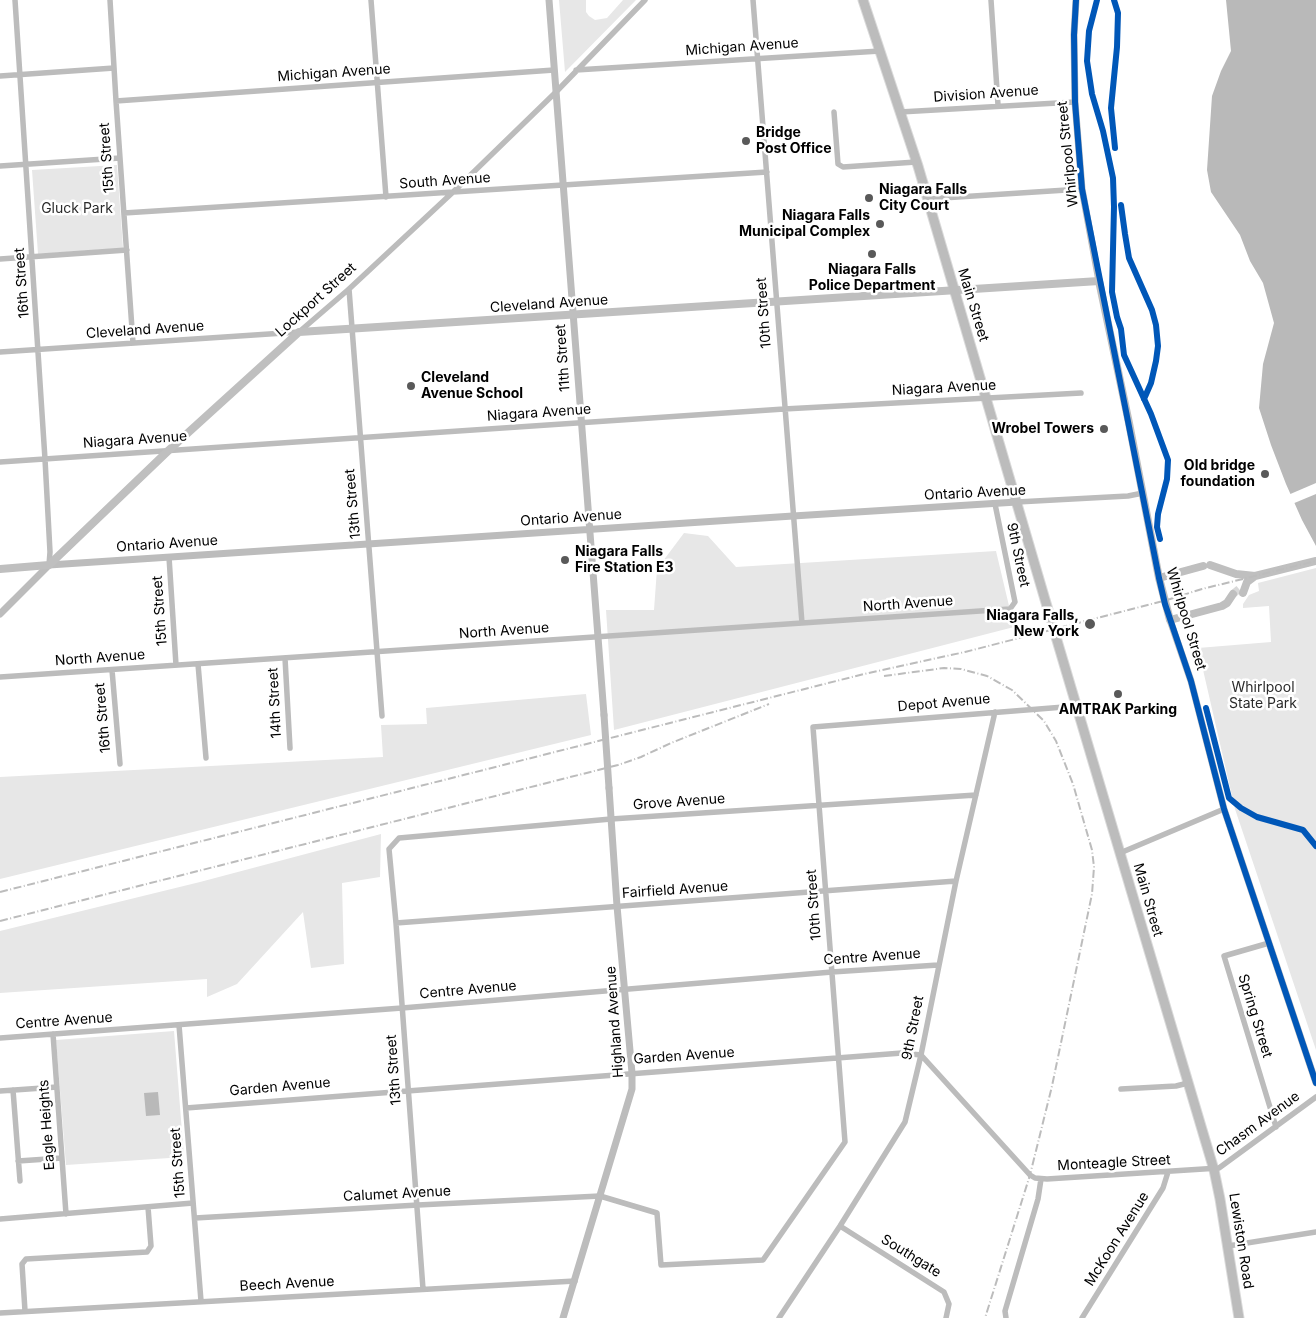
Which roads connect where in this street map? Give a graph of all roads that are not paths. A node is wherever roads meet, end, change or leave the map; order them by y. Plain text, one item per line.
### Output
1 (16, 0) edge
2 (110, 0) edge
3 (371, 0) edge
4 (549, 0) edge
5 (645, 0) edge
6 (753, 0) edge
7 (863, 0) edge
8 (991, 0) edge
9 (1076, 0) edge
10 (880, 51) junction
11 (757, 59) junction
12 (114, 68) junction
13 (554, 70) junction
14 (576, 70) junction
15 (19, 74) junction
16 (0, 76) edge
17 (378, 83) junction
18 (556, 92) junction
19 (116, 101) junction
20 (1075, 102) junction
21 (998, 105) junction
22 (834, 112) dead end
23 (900, 112) junction
24 (120, 158) junction
25 (916, 162) junction
26 (26, 164) junction
27 (0, 166) edge
28 (767, 172) junction
29 (562, 186) junction
30 (1082, 189) junction
31 (452, 193) junction
32 (386, 197) junction
33 (926, 199) junction
34 (124, 213) junction
35 (127, 250) junction
36 (33, 257) junction
37 (0, 259) edge
38 (1099, 281) junction
39 (349, 289) junction
40 (954, 290) junction
41 (775, 302) junction
42 (572, 315) junction
43 (353, 328) junction
44 (299, 332) junction
45 (133, 343) junction
46 (39, 350) junction
47 (0, 352) edge
48 (1081, 393) dead end
49 (987, 398) junction
50 (784, 409) junction
51 (581, 423) junction
52 (360, 438) junction
53 (169, 450) junction
54 (45, 459) junction
55 (0, 462) edge
56 (1143, 493) junction
57 (1017, 502) junction
58 (995, 504) junction
59 (793, 516) junction
60 (589, 529) junction
61 (369, 544) junction
62 (169, 556) junction
63 (1316, 561) edge
64 (49, 565) junction
65 (0, 568) edge
66 (1255, 576) junction
67 (1159, 578) junction
68 (1010, 610) joint
69 (0, 614) edge
70 (1051, 620) tunnel mouth
71 (1170, 620) junction
72 (802, 623) junction
73 (597, 637) junction
74 (1056, 637) tunnel mouth
75 (377, 652) junction
76 (285, 658) junction
77 (198, 664) junction
78 (176, 665) junction
79 (112, 670) junction
80 (0, 677) edge
81 (1076, 705) junction
82 (995, 712) junction
83 (604, 715) joint
84 (382, 716) dead end
85 (813, 727) joint
86 (290, 748) dead end
87 (206, 758) dead end
88 (120, 764) dead end
89 (976, 795) junction
90 (819, 806) junction
91 (1224, 809) junction
92 (611, 819) junction
93 (389, 849) joint
94 (1120, 853) junction
95 (956, 881) junction
96 (826, 891) junction
97 (617, 906) junction
98 (396, 923) junction
99 (1269, 942) junction
100 (938, 965) junction
101 (832, 972) junction
102 (625, 989) junction
103 (402, 1008) junction
104 (179, 1024) junction
105 (53, 1034) junction
106 (0, 1038) edge
107 (921, 1056) junction
108 (838, 1057) junction
109 (632, 1073) junction
110 (1188, 1083) junction
111 (1316, 1084) edge
112 (57, 1087) junction
113 (1121, 1089) dead end
114 (13, 1090) junction
115 (408, 1090) junction
116 (0, 1091) edge
117 (1316, 1097) edge
118 (186, 1108) junction
119 (1276, 1127) junction
120 (844, 1142) joint
121 (62, 1158) junction
122 (18, 1161) junction
123 (1214, 1170) junction
124 (1168, 1172) junction
125 (1041, 1179) junction
126 (20, 1181) dead end
127 (600, 1196) junction
128 (194, 1203) junction
129 (418, 1205) junction
130 (148, 1207) junction
131 (66, 1214) junction
132 (195, 1218) junction
133 (0, 1219) edge
134 (840, 1226) junction
135 (1316, 1232) edge
136 (1228, 1246) junction
137 (575, 1281) junction
138 (423, 1289) junction
139 (201, 1301) junction
140 (25, 1311) junction
141 (0, 1313) edge
142 (563, 1318) edge
143 (779, 1318) edge
144 (946, 1318) edge
145 (1006, 1318) edge
146 (1082, 1318) edge
147 (1239, 1318) edge

1 - 15 street, 16th Street
2 - 12 street, 15th Street
3 - 17 street
4 - 13 street, 11th Street
5 - 14 street, Lockport Street
6 - 11 street, 10th Street
7 - 10 main road, Main Street
8 - 21 street
9 - 20 street, Whirlpool Street
10 - 11 street, Michigan Avenue
10 - 23 main road, Main Street
11 - 14 street, Michigan Avenue
11 - 28 street, 10th Street
12 - 15 street
12 - 19 street, 15th Street
13 - 17 street, Michigan Avenue
13 - 18 street, 11th Street
14 - 18 street, Lockport Street
15 - 16 street
15 - 26 street, 16th Street
17 - 19 street, Michigan Avenue
17 - 32 street
18 - 29 street, 11th Street
18 - 31 street, Lockport Street
19 - 24 street, 15th Street
20 - 21 street, Division Avenue
20 - 30 street, Whirlpool Street
21 - 23 street, Division Avenue
22 - 25 street
23 - 25 main road, Main Street
24 - 26 street
24 - 34 street, 15th Street
25 - 33 main road, Main Street
26 - 27 street
26 - 36 street, 16th Street
28 - 29 street, South Avenue
28 - 41 street, 10th Street
29 - 31 street, South Avenue
29 - 42 street, 11th Street
30 - 33 street
30 - 38 street, Whirlpool Street
31 - 32 street, South Avenue
31 - 39 street, Lockport Street
32 - 34 street, South Avenue
33 - 40 main road, Main Street
34 - 35 street, 15th Street
35 - 36 street
35 - 45 street, 15th Street
36 - 37 street
36 - 46 street, 16th Street
38 - 40 main road, Cleveland Avenue
38 - 56 main road, Whirlpool Street
39 - 43 street, 13th Street
39 - 44 street, Lockport Street
40 - 41 main road, Cleveland Avenue
40 - 49 main road, Main Street
41 - 42 main road, Cleveland Avenue
41 - 50 street, 10th Street
42 - 43 main road, Cleveland Avenue
42 - 51 street, 11th Street
43 - 44 main road, Cleveland Avenue
43 - 52 street, 13th Street
44 - 45 street, Cleveland Avenue
44 - 53 main road, Lockport Street
45 - 46 street, Cleveland Avenue
46 - 47 street, Cleveland Avenue
46 - 54 street, 16th Street
48 - 49 street, Niagara Avenue
49 - 50 street, Niagara Avenue
49 - 57 main road, Main Street
50 - 51 street, Niagara Avenue
50 - 59 street, 10th Street
51 - 52 street, Niagara Avenue
51 - 60 street, 11th Street
52 - 53 street, Niagara Avenue
52 - 61 street, 13th Street
53 - 54 street, Niagara Avenue
53 - 64 main road, Lockport Street
54 - 55 street, Niagara Avenue
54 - 64 street, 16th Street
56 - 57 street, Ontario Avenue
56 - 67 main road, Whirlpool Street
57 - 58 street, Ontario Avenue
57 - 70 main road, Main Street
58 - 59 street, Ontario Avenue
58 - 68 street, 9th Street
59 - 60 street, Ontario Avenue
59 - 72 street, 10th Street
60 - 61 street, Ontario Avenue
60 - 73 street, 11th Street
61 - 62 street, Ontario Avenue
61 - 75 street, 13th Street
62 - 64 street, Ontario Avenue
62 - 78 street, 15th Street
63 - 66 main road
64 - 65 main road, Ontario Avenue
64 - 69 street, Lockport Street
66 - 67 main road
66 - 71 main road
67 - 71 main road, Whirlpool Street
68 - 72 street, North Avenue
71 - 91 street, Whirlpool Street
72 - 73 street, North Avenue
73 - 75 street, North Avenue
73 - 83 street, 11th Street
74 - 81 main road, Main Street
75 - 76 street, North Avenue
75 - 84 street, 13th Street
76 - 77 street, North Avenue
76 - 86 street, 14th Street
77 - 78 street, North Avenue
77 - 87 street
78 - 79 street, North Avenue
79 - 80 street, North Avenue
79 - 88 street, 16th Street
81 - 82 street, Depot Avenue
81 - 94 main road, Main Street
82 - 85 street, Depot Avenue
82 - 89 street, 9th Street
83 - 92 street, Highland Avenue, bridge
85 - 90 street, 10th Street
89 - 90 street, Grove Avenue
89 - 95 street, 9th Street
90 - 92 street, Grove Avenue
90 - 96 street, 10th Street
91 - 94 street
91 - 99 street, Whirlpool Street
92 - 93 street, Grove Avenue
92 - 97 street, Highland Avenue
93 - 98 street, 13th Street
94 - 110 main road, Main Street
95 - 96 street, Fairfield Avenue
95 - 100 street, 9th Street
96 - 97 street, Fairfield Avenue
96 - 101 street, 10th Street
97 - 98 street, Fairfield Avenue
97 - 102 street, Highland Avenue
98 - 103 street, 13th Street
99 - 111 street, Whirlpool Street
99 - 119 street, Spring Street
100 - 101 street, Centre Avenue
100 - 107 street, 9th Street
101 - 102 street, Centre Avenue
101 - 108 street, 10th Street
102 - 103 street, Centre Avenue
102 - 109 street, Highland Avenue
103 - 104 street, Centre Avenue
103 - 115 street, 13th Street
104 - 105 street, Centre Avenue
104 - 118 street, 15th Street
105 - 106 street, Centre Avenue
105 - 112 street, Eagle Heights
107 - 108 street, Garden Avenue
107 - 125 street
107 - 134 street, 9th Street
108 - 109 street, Garden Avenue
108 - 120 street, 10th Street
109 - 115 street, Garden Avenue
109 - 127 street, Highland Avenue
110 - 113 street
110 - 123 main road, Main Street
112 - 114 street
112 - 121 street, Eagle Heights
114 - 116 street
114 - 122 street
115 - 118 street, Garden Avenue
115 - 129 street, 13th Street
117 - 119 street, Chasm Avenue
118 - 128 street, 15th Street
119 - 123 street, Chasm Avenue
120 - 127 street, Calumet Avenue
121 - 122 street
121 - 131 street, Eagle Heights
122 - 126 street
123 - 124 street, Monteagle Street
123 - 136 main road, Lewiston Road
124 - 125 street, Monteagle Street
124 - 146 street, McKoon Avenue
125 - 145 street, Monteagle Street
127 - 129 street, Calumet Avenue
127 - 137 street, Highland Avenue
128 - 130 street
128 - 132 street, 15th Street
129 - 132 street, Calumet Avenue
129 - 138 street, 13th Street
130 - 131 street
130 - 140 street
131 - 133 street
132 - 139 street, 15th Street
134 - 143 street, 9th Street
134 - 144 street, Southgate
135 - 136 street
136 - 147 main road, Lewiston Road
137 - 138 street, Beech Avenue
137 - 142 street, Highland Avenue
138 - 139 street, Beech Avenue
139 - 140 street, Beech Avenue
140 - 141 street, Beech Avenue

